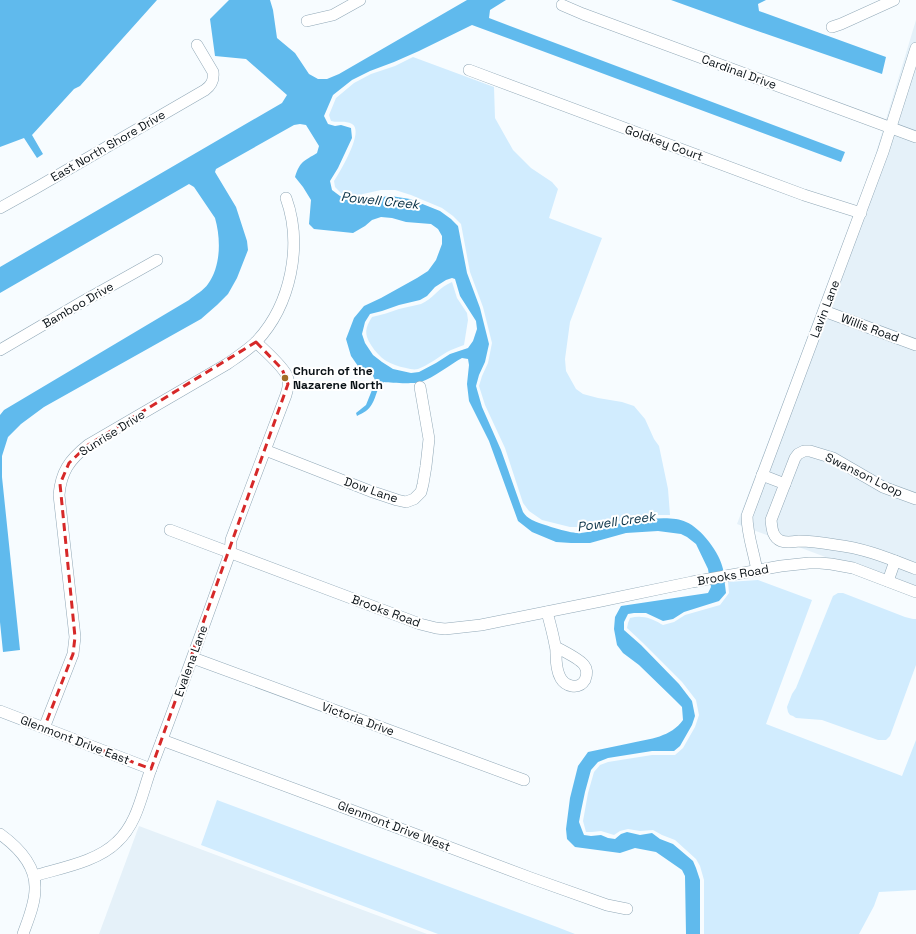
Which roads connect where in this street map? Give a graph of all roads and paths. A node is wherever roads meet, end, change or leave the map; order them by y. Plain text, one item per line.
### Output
1 (360, 0) edge
2 (894, 0) edge
3 (562, 5) dead end
4 (307, 21) dead end
5 (832, 27) dead end
6 (197, 45) dead end
7 (916, 48) edge
8 (469, 70) dead end
9 (891, 128) junction
10 (916, 137) edge
11 (286, 198) dead end
12 (0, 208) edge
13 (861, 213) junction
14 (157, 260) dead end
15 (824, 311) junction
16 (256, 342) junction
17 (916, 345) edge
18 (0, 350) edge
19 (420, 387) dead end
20 (265, 450) junction
21 (762, 475) junction
22 (785, 484) junction
23 (916, 499) edge
24 (170, 530) dead end
25 (230, 553) junction
26 (895, 561) junction
27 (916, 568) edge
28 (757, 571) junction
29 (888, 581) junction
30 (916, 592) edge
31 (547, 612) junction
32 (556, 647) dead end
33 (193, 658) junction
34 (0, 711) edge
35 (44, 728) junction
36 (162, 740) junction
37 (151, 769) junction
38 (524, 780) dead end
39 (0, 834) edge
40 (34, 876) junction
41 (627, 909) dead end
42 (23, 934) edge

1 - 4 street
2 - 5 street
3 - 9 street, Cardinal Drive
6 - 12 street, East North Shore Drive
7 - 9 street, Lavin Lane
8 - 13 street, Goldkey Court
9 - 10 street, Cardinal Drive
9 - 13 street, Lavin Lane
11 - 16 street, Sunrise Drive
13 - 15 street, Lavin Lane
14 - 18 street, Bamboo Drive
15 - 17 street, Willis Road
15 - 21 street, Lavin Lane
16 - 20 street, Evalena Lane
16 - 35 street, Sunrise Drive
19 - 20 street, Dow Lane
20 - 25 street, Evalena Lane
21 - 22 street
21 - 28 street, Lavin Lane
22 - 23 street, Swanson Loop
22 - 26 street, Swanson Loop
24 - 25 street, Brooks Road
25 - 31 street, Brooks Road
25 - 33 street, Evalena Lane
26 - 27 street, Swanson Loop
26 - 29 street
28 - 29 street, Brooks Road
28 - 31 street, Brooks Road
29 - 30 street, Brooks Road
31 - 32 street
33 - 36 street, Evalena Lane
33 - 38 street, Victoria Drive
34 - 35 street, Glenmont Drive East
35 - 37 street, Glenmont Drive East
36 - 37 street, Evalena Lane
36 - 41 street, Glenmont Drive West
37 - 40 street, Evalena Lane
39 - 40 street
40 - 42 street

